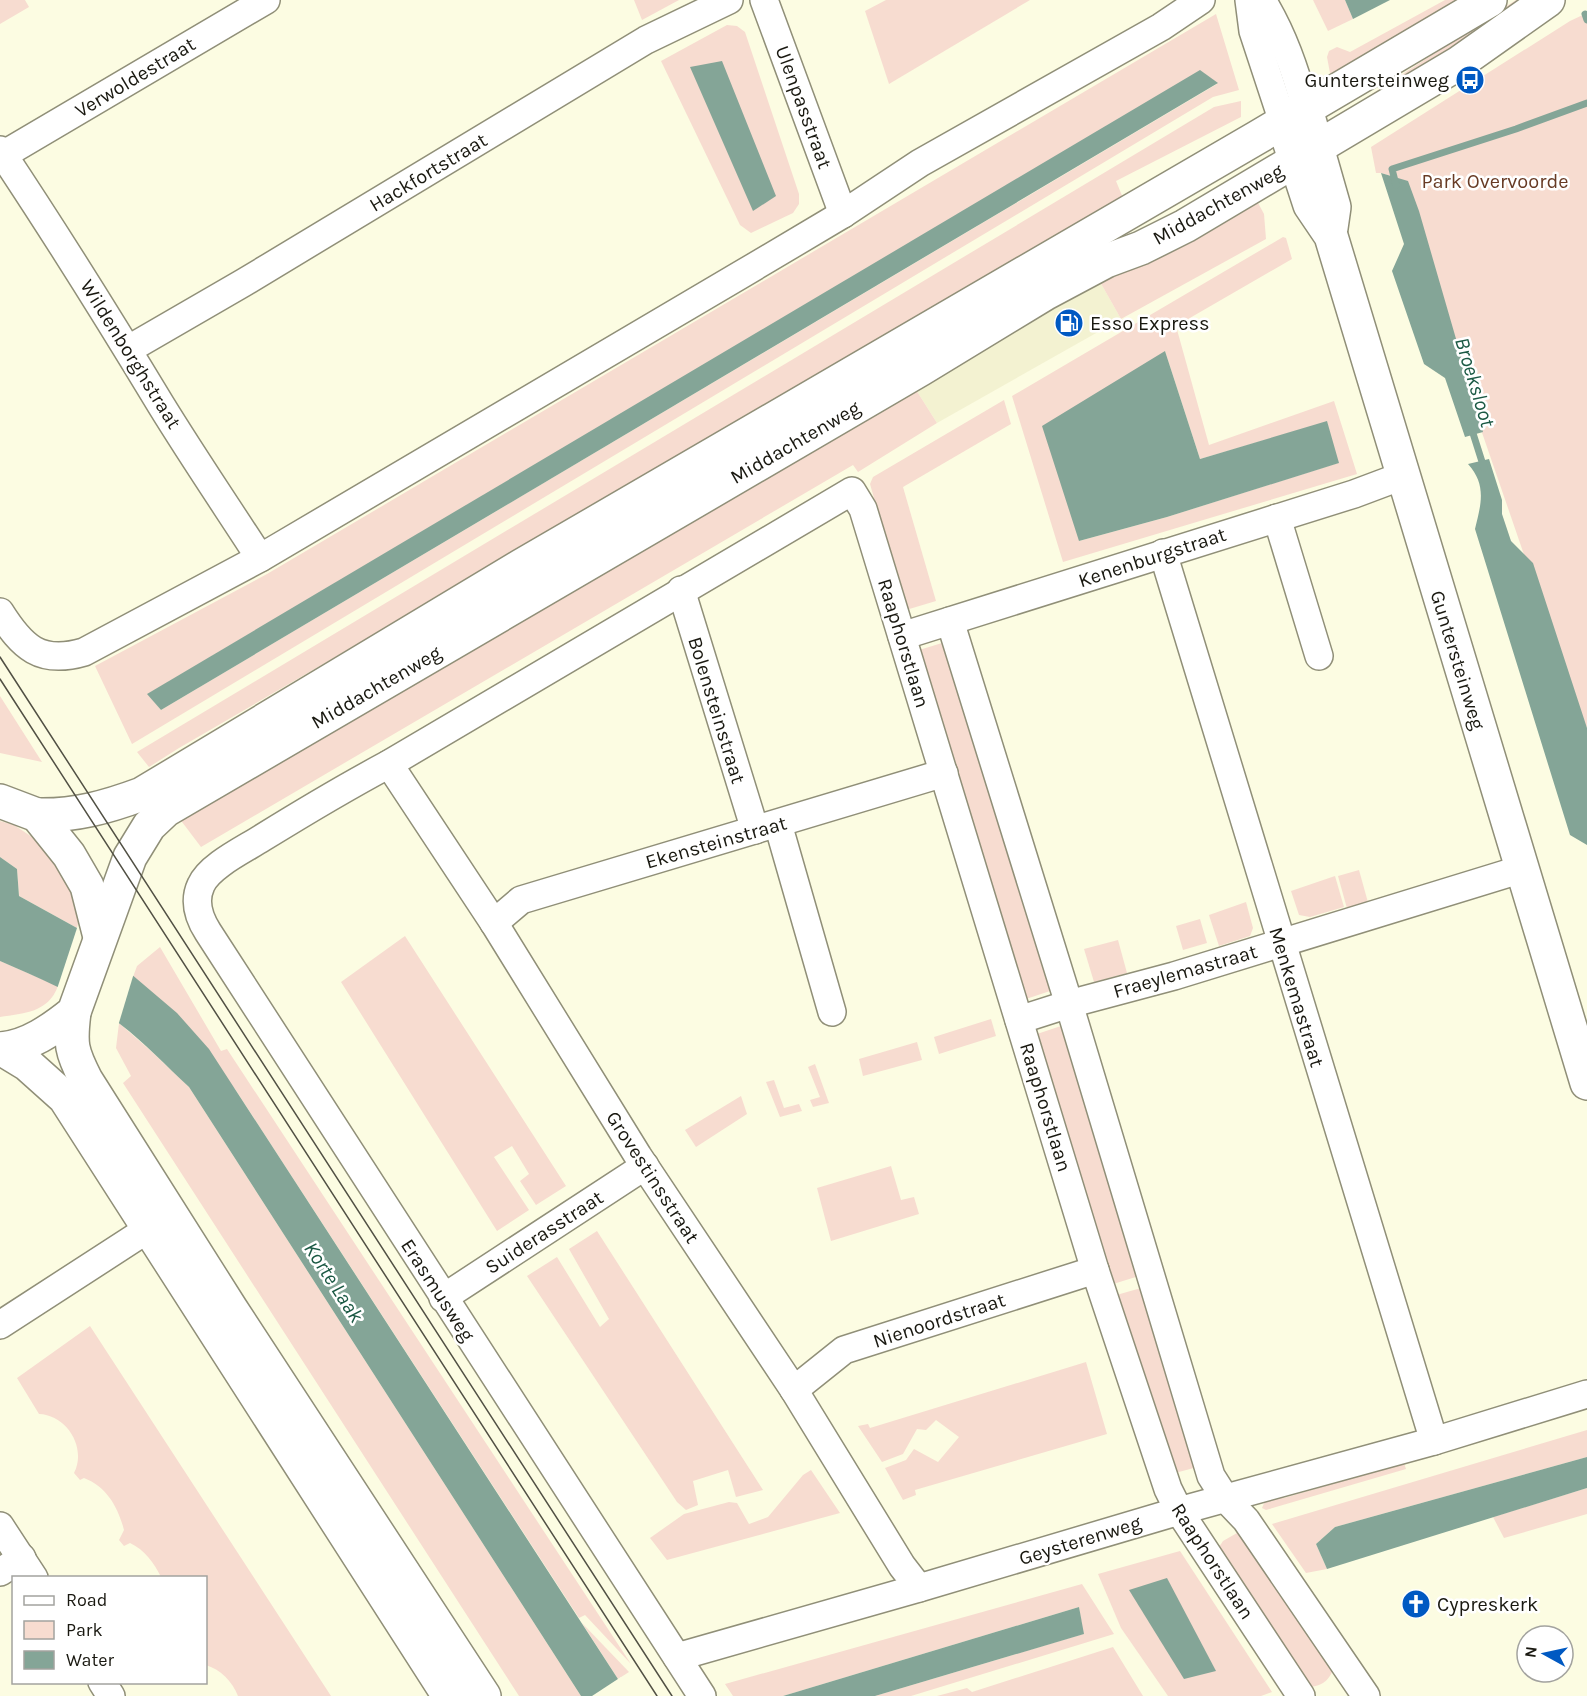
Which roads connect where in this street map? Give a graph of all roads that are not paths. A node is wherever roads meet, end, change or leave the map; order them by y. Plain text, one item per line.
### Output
1 (266, 0) edge
2 (729, 0) edge
3 (764, 0) edge
4 (1201, 0) edge
5 (1249, 0) edge
6 (1262, 0) edge
7 (1490, 0) edge
8 (1548, 0) edge
9 (1295, 116) junction
10 (2, 153) edge
11 (1306, 154) junction
12 (843, 214) junction
13 (129, 349) junction
14 (1402, 476) junction
15 (1276, 518) junction
16 (1163, 553) junction
17 (260, 558) junction
18 (681, 590) junction
19 (0, 612) edge
20 (950, 621) junction
21 (902, 636) junction
22 (1319, 656) dead end
23 (389, 764) junction
24 (944, 773) junction
25 (0, 801) edge
26 (37, 814) junction
27 (766, 827) junction
28 (1522, 869) junction
29 (494, 922) junction
30 (100, 937) junction
31 (1281, 943) junction
32 (1069, 1004) junction
33 (76, 1009) junction
34 (832, 1012) dead end
35 (1019, 1020) junction
36 (1, 1049) edge
37 (1587, 1083) edge
38 (645, 1166) junction
39 (161, 1221) junction
40 (1095, 1270) junction
41 (443, 1298) junction
42 (0, 1325) edge
43 (794, 1390) junction
44 (1587, 1395) edge
45 (1434, 1441) junction
46 (1225, 1498) junction
47 (1179, 1511) junction
48 (0, 1526) edge
49 (19, 1569) edge
50 (919, 1588) junction
51 (677, 1657) junction
52 (449, 1696) edge
53 (484, 1696) edge
54 (702, 1696) edge
55 (1301, 1696) edge
56 (1365, 1696) edge

1 - 10 street, Verwoldestraat
2 - 13 street, Hackfortstraat
3 - 12 street, Ulenpasstraat
4 - 12 street
5 - 9 street, Guntersteinweg
6 - 9 street, Guntersteinweg
7 - 9 main road, Middachtenweg
8 - 11 main road, Middachtenweg
9 - 11 main road, Guntersteinweg
9 - 26 main road, Middachtenweg
10 - 13 street, Wildenborghstraat
11 - 14 main road, Guntersteinweg
11 - 30 main road, Middachtenweg
12 - 17 street
13 - 17 street, Wildenborghstraat
14 - 15 street, Kenenburgstraat
14 - 28 main road, Guntersteinweg
15 - 16 street, Kenenburgstraat
15 - 22 street
16 - 20 street, Kenenburgstraat
16 - 31 street, Menkemastraat
17 - 19 street
18 - 21 street, Raaphorstlaan
18 - 23 street
18 - 27 street, Bolensteinstraat
20 - 21 street, Kenenburgstraat
20 - 32 street
21 - 24 street, Raaphorstlaan
23 - 29 street, Grovestinsstraat
23 - 41 street, Erasmusweg
24 - 27 street, Ekensteinstraat
24 - 35 street, Raaphorstlaan
25 - 26 main road
26 - 30 main road
27 - 29 street, Ekensteinstraat
27 - 34 street, Bolensteinstraat
28 - 31 street, Fraeylemastraat
28 - 37 main road, Guntersteinweg
29 - 38 street, Grovestinsstraat
30 - 33 main road, Middachtenweg
31 - 32 street, Fraeylemastraat
31 - 45 street, Menkemastraat
32 - 35 street, Fraeylemastraat
32 - 46 street
33 - 36 main road
33 - 39 main road
35 - 40 street, Raaphorstlaan
36 - 39 main road
38 - 41 street, Suiderasstraat
38 - 43 street, Grovestinsstraat
39 - 42 street
39 - 52 main road
39 - 53 main road
40 - 43 street, Nienoordstraat
40 - 47 street, Raaphorstlaan
41 - 51 street, Erasmusweg
43 - 50 street, Grovestinsstraat
44 - 45 street, Geysterenweg
45 - 46 street, Geysterenweg
46 - 47 street, Geysterenweg
46 - 56 street
47 - 50 street, Geysterenweg
47 - 55 street, Raaphorstlaan
48 - 49 street
50 - 51 street, Geysterenweg
51 - 54 street, Erasmusweg

